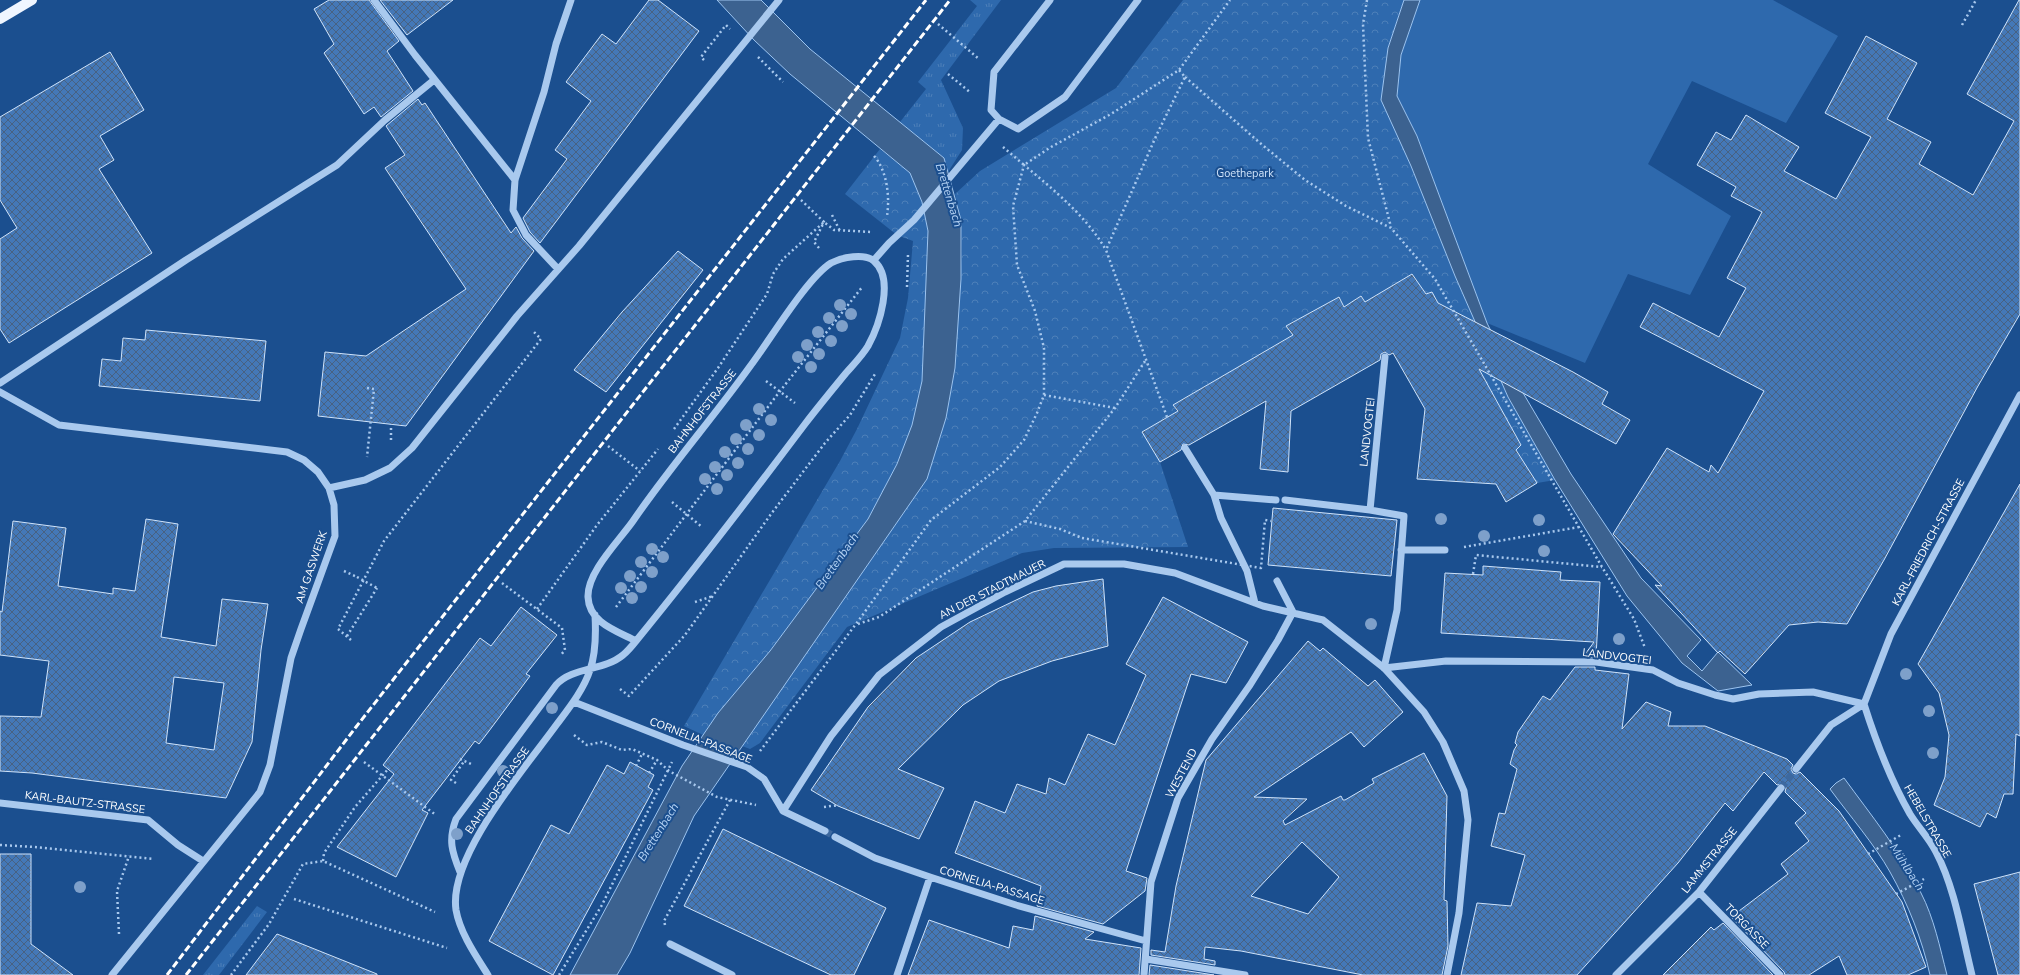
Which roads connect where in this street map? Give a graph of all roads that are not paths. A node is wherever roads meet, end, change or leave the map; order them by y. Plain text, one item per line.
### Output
1 (32, 0) edge
2 (374, 0) edge
3 (571, 0) edge
4 (779, 0) edge
5 (1050, 0) edge
6 (1138, 0) edge
7 (0, 19) edge
8 (434, 80) junction
9 (1000, 119) junction
10 (515, 180) junction
11 (874, 260) junction
12 (558, 269) junction
13 (1385, 357) dead end
14 (0, 383) edge
15 (0, 392) edge
16 (2020, 395) edge
17 (1185, 448) dead end
18 (328, 488) junction
19 (1214, 495) junction
20 (1276, 500) dead end
21 (1285, 500) dead end
22 (1370, 510) junction
23 (1401, 550) junction
24 (1445, 550) road end
25 (1277, 581) dead end
26 (1255, 603) junction
27 (1292, 612) junction
28 (595, 615) junction
29 (636, 641) junction
30 (1384, 668) junction
31 (590, 670) junction
32 (574, 702) junction
33 (1864, 704) junction
34 (1796, 769) tunnel mouth
35 (1781, 788) tunnel mouth
36 (0, 803) edge
37 (783, 811) junction
38 (825, 831) tunnel mouth
39 (835, 837) tunnel mouth
40 (203, 861) junction
41 (460, 872) junction
42 (930, 877) junction
43 (1699, 892) junction
44 (1146, 941) junction
45 (670, 944) road end
46 (1146, 959) junction
47 (112, 975) edge
48 (488, 975) edge
49 (732, 975) edge
50 (897, 975) edge
51 (1144, 975) edge
52 (1245, 975) edge
53 (1447, 975) edge
54 (1616, 975) edge
55 (1780, 975) edge
56 (1972, 975) edge

1 - 7 main road
2 - 8 street
3 - 10 street
4 - 12 street
5 - 9 street
6 - 9 street
8 - 10 street
8 - 14 street
9 - 11 street
10 - 12 street
11 - 28 street, BAHNHOFSTRASSE
11 - 29 street
12 - 18 street
13 - 22 street, LANDVOGTEI
15 - 18 street, AM GASWERK
16 - 33 street, KARL-FRIEDRICH-STRASSE
17 - 19 street
18 - 40 street, AM GASWERK
19 - 20 street
19 - 26 street
21 - 22 street
22 - 23 street
23 - 24 street
23 - 30 street
25 - 27 street
26 - 27 street
26 - 37 street, AN DER STADTMAUER
27 - 30 street
27 - 44 street, WESTEND
28 - 29 street, BAHNHOFSTRASSE
28 - 31 street, BAHNHOFSTRASSE
29 - 31 street
30 - 33 street, LANDVOGTEI
30 - 53 street
31 - 32 street, BAHNHOFSTRASSE
31 - 41 street
32 - 37 street, CORNELIA-PASSAGE
32 - 41 street, BAHNHOFSTRASSE
33 - 34 street
33 - 56 street, HEBELSTRASSE
35 - 43 street, LAMMSTRASSE
36 - 40 street, KARL-BAUTZ-STRASSE
37 - 38 street
39 - 42 street, CORNELIA-PASSAGE
40 - 47 street, AM GASWERK
41 - 48 street, BAHNHOFSTRASSE
42 - 44 street, CORNELIA-PASSAGE
42 - 50 street
43 - 54 street, LAMMSTRASSE
43 - 55 street, TORGASSE
44 - 46 street, WESTEND
45 - 49 street
46 - 51 street
46 - 52 street

